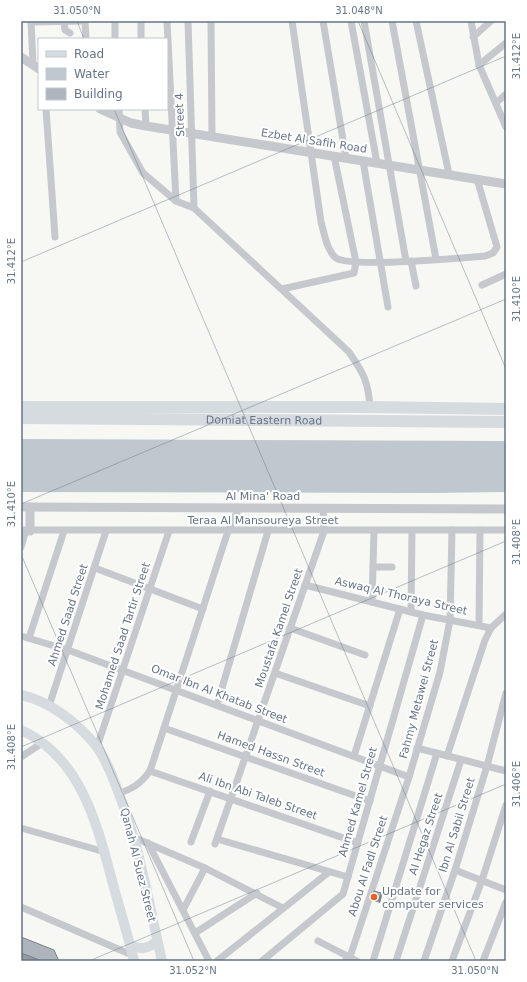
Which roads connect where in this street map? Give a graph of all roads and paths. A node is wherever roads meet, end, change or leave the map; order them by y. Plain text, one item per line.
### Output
1 (85, 21) edge
2 (115, 21) edge
3 (140, 21) edge
4 (166, 21) edge
5 (188, 21) edge
6 (211, 21) edge
7 (292, 21) edge
8 (323, 21) edge
9 (351, 21) edge
10 (364, 21) edge
11 (392, 21) edge
12 (416, 21) edge
13 (471, 21) edge
14 (491, 21) edge
15 (31, 22) edge
16 (64, 22) edge
17 (70, 33) dead end
18 (473, 37) junction
19 (86, 38) edge
20 (115, 38) edge
21 (142, 38) edge
22 (167, 38) edge
23 (506, 42) edge
24 (21, 57) edge
25 (168, 57) edge
26 (479, 65) junction
27 (36, 67) edge
28 (506, 94) edge
29 (496, 103) junction
30 (46, 110) edge
31 (104, 110) edge
32 (145, 110) edge
33 (119, 114) edge
34 (146, 126) junction
35 (506, 127) edge
36 (172, 130) junction
37 (192, 133) junction
38 (212, 137) junction
39 (310, 152) junction
40 (334, 156) junction
41 (346, 158) junction
42 (363, 161) junction
43 (377, 163) junction
44 (390, 165) junction
45 (420, 170) junction
46 (449, 174) junction
47 (477, 179) junction
48 (506, 184) edge
49 (176, 201) junction
50 (194, 208) junction
51 (55, 237) dead end
52 (436, 259) junction
53 (409, 261) junction
54 (356, 262) junction
55 (379, 262) junction
56 (506, 274) edge
57 (482, 285) dead end
58 (416, 286) dead end
59 (282, 289) junction
60 (388, 307) dead end
61 (21, 407) edge
62 (370, 407) junction
63 (506, 409) edge
64 (101, 412) junction
65 (21, 418) edge
66 (506, 422) edge
67 (26, 507) edge
68 (239, 508) junction
69 (323, 508) junction
70 (506, 509) edge
71 (26, 530) edge
72 (412, 530) junction
73 (452, 530) junction
74 (480, 530) junction
75 (506, 530) edge
76 (64, 531) junction
77 (106, 531) junction
78 (169, 531) junction
79 (228, 531) junction
80 (268, 531) junction
81 (324, 531) junction
82 (374, 531) junction
83 (21, 548) edge
84 (373, 567) junction
85 (392, 567) dead end
86 (95, 568) junction
87 (305, 585) junction
88 (150, 589) junction
89 (372, 602) junction
90 (203, 609) junction
91 (400, 609) junction
92 (411, 612) junction
93 (423, 615) junction
94 (506, 615) edge
95 (450, 620) junction
96 (480, 625) junction
97 (290, 628) junction
98 (491, 628) junction
99 (21, 636) edge
100 (29, 638) junction
101 (68, 650) junction
102 (365, 655) dead end
103 (123, 670) junction
104 (275, 673) junction
105 (177, 690) junction
106 (506, 693) edge
107 (21, 695) edge
108 (217, 705) junction
109 (49, 706) junction
110 (370, 706) junction
111 (259, 721) junction
112 (164, 728) junction
113 (21, 730) edge
114 (42, 743) junction
115 (97, 748) junction
116 (417, 748) junction
117 (437, 753) junction
118 (354, 756) junction
119 (448, 756) junction
120 (21, 757) edge
121 (246, 757) junction
122 (461, 760) junction
123 (380, 766) junction
124 (487, 766) junction
125 (150, 771) junction
126 (506, 771) edge
127 (409, 777) junction
128 (210, 791) junction
129 (119, 793) junction
130 (231, 798) junction
131 (370, 801) junction
132 (506, 805) edge
133 (21, 828) edge
134 (133, 837) junction
135 (191, 842) dead end
136 (358, 842) junction
137 (148, 843) junction
138 (105, 852) junction
139 (205, 868) junction
140 (455, 870) junction
141 (329, 872) junction
142 (348, 878) junction
143 (482, 880) junction
144 (506, 890) edge
145 (257, 893) junction
146 (506, 902) edge
147 (21, 906) edge
148 (283, 908) junction
149 (183, 910) junction
150 (196, 933) junction
151 (157, 941) junction
152 (318, 941) dead end
153 (130, 945) junction
154 (133, 958) edge
155 (347, 959) edge
156 (162, 961) edge
157 (209, 961) edge
158 (217, 961) edge
159 (262, 961) edge
160 (357, 961) edge
161 (373, 961) edge
162 (396, 961) edge
163 (424, 961) edge
164 (452, 961) edge
165 (483, 961) edge

1 - 16 street
1 - 19 street
2 - 20 street
3 - 21 street
4 - 22 street
5 - 37 street, Street 4
6 - 38 street
7 - 39 street
8 - 41 street
9 - 43 street
10 - 44 street
11 - 45 street
12 - 46 street
13 - 18 street
14 - 18 street
15 - 16 street
15 - 27 street
16 - 17 street
18 - 26 street
23 - 26 street
24 - 27 street
25 - 36 street
26 - 29 street
28 - 29 street
29 - 35 street
30 - 51 street
31 - 33 street, Ezbet Al Safih Road
32 - 34 street
33 - 34 street, Ezbet Al Safih Road
33 - 49 street
34 - 36 street, Ezbet Al Safih Road
36 - 37 street, Ezbet Al Safih Road
36 - 49 street
37 - 38 street, Ezbet Al Safih Road
37 - 50 street, Street 4
38 - 39 street, Ezbet Al Safih Road
39 - 40 street, Ezbet Al Safih Road
39 - 54 street
40 - 41 street, Ezbet Al Safih Road
40 - 54 street
41 - 42 street, Ezbet Al Safih Road
42 - 43 street, Ezbet Al Safih Road
42 - 55 street
43 - 44 street, Ezbet Al Safih Road
44 - 45 street, Ezbet Al Safih Road
44 - 53 street
45 - 46 street, Ezbet Al Safih Road
45 - 52 street
46 - 47 street, Ezbet Al Safih Road
47 - 48 street, Ezbet Al Safih Road
47 - 52 street
49 - 50 street
50 - 59 street
52 - 53 street
53 - 55 street
53 - 58 street
54 - 55 street
54 - 59 street
55 - 60 street
56 - 57 street
59 - 62 street
61 - 64 highway, Domiat Eastern Road
62 - 63 highway, Domiat Eastern Road
62 - 64 highway, Domiat Eastern Road
64 - 65 highway, Domiat Eastern Road
64 - 66 highway, Domiat Eastern Road
67 - 68 street, Al Mina' Road
67 - 71 street
68 - 69 street, Al Mina' Road
68 - 79 street
69 - 70 street, Al Mina' Road
69 - 81 street, Moustafa Kamel Street
71 - 76 street, Teraa Al Mansoureya Street
71 - 83 street
72 - 73 street, Teraa Al Mansoureya Street
72 - 82 street, Teraa Al Mansoureya Street
72 - 92 street
73 - 74 street, Teraa Al Mansoureya Street
73 - 95 street, Fahmy Metawei Street
74 - 75 street, Teraa Al Mansoureya Street
74 - 96 street
76 - 77 street, Teraa Al Mansoureya Street
76 - 100 street
77 - 78 street, Teraa Al Mansoureya Street
77 - 86 street, Ahmed Saad Street
78 - 79 street, Teraa Al Mansoureya Street
78 - 88 street, Mohamed Saad Tartir Street
79 - 80 street, Teraa Al Mansoureya Street
79 - 90 street
80 - 81 street, Teraa Al Mansoureya Street
80 - 108 street
81 - 82 street, Teraa Al Mansoureya Street
81 - 87 street, Moustafa Kamel Street
82 - 84 street
84 - 85 street
84 - 89 street
86 - 88 street
86 - 101 street, Ahmed Saad Street
87 - 89 street, Aswaq Al Thoraya Street
87 - 97 street, Moustafa Kamel Street
88 - 90 street
88 - 103 street, Mohamed Saad Tartir Street
89 - 91 street, Aswaq Al Thoraya Street
90 - 105 street
91 - 92 street, Aswaq Al Thoraya Street
91 - 110 street
92 - 93 street, Aswaq Al Thoraya Street
93 - 95 street, Aswaq Al Thoraya Street
93 - 123 street, Ahmed Kamel Street
94 - 98 street
95 - 96 street, Aswaq Al Thoraya Street
95 - 116 street, Fahmy Metawei Street
96 - 98 street, Aswaq Al Thoraya Street
97 - 102 street
97 - 104 street, Moustafa Kamel Street
98 - 119 street
99 - 100 street, Omar Ibn Al Khatab Street
100 - 101 street, Omar Ibn Al Khatab Street
101 - 103 street, Omar Ibn Al Khatab Street
101 - 109 street, Ahmed Saad Street
103 - 105 street, Omar Ibn Al Khatab Street
103 - 115 street, Mohamed Saad Tartir Street
104 - 110 street
104 - 111 street, Moustafa Kamel Street
105 - 108 street, Omar Ibn Al Khatab Street
105 - 112 street
106 - 124 street, Ibn Al Sabil Street
107 - 109 main road, Qanah Al Suez Street
108 - 111 street, Omar Ibn Al Khatab Street
109 - 115 main road, Qanah Al Suez Street
110 - 118 street
111 - 118 street, Omar Ibn Al Khatab Street
111 - 121 street, Moustafa Kamel Street
112 - 121 street, Hamed Hassn Street
112 - 125 street
113 - 114 main road
114 - 120 street
114 - 138 main road
115 - 129 main road, Qanah Al Suez Street
116 - 117 street
116 - 127 street, Fahmy Metawei Street
117 - 119 street
117 - 161 street
118 - 123 street, Omar Ibn Al Khatab Street
119 - 122 street
121 - 130 street, Moustafa Kamel Street
121 - 131 street, Hamed Hassn Street
122 - 124 street
122 - 162 street, Al Hegaz Street
123 - 127 street, Omar Ibn Al Khatab Street
123 - 131 street, Ahmed Kamel Street
124 - 126 street
124 - 140 street, Ibn Al Sabil Street
125 - 128 street, Ali Ibn Abi Taleb Street
125 - 129 street
127 - 155 street, Abou Al Fadl Street
128 - 130 street, Ali Ibn Abi Taleb Street
128 - 135 street
129 - 134 main road, Qanah Al Suez Street
130 - 136 street, Ali Ibn Abi Taleb Street
130 - 141 street, Moustafa Kamel Street
131 - 136 street, Ahmed Kamel Street
132 - 143 street
133 - 138 street
134 - 137 street
134 - 151 main road, Qanah Al Suez Street
136 - 142 street, Ahmed Kamel Street
137 - 139 street
137 - 149 street
138 - 153 main road
139 - 145 street
139 - 149 street
140 - 143 street
140 - 163 street, Ibn Al Sabil Street
141 - 142 street
141 - 148 street
142 - 159 street, Ahmed Kamel Street
143 - 144 street
143 - 164 street
145 - 148 street
145 - 150 street
146 - 165 street
147 - 154 street
148 - 158 street
149 - 150 street
150 - 157 street
151 - 153 main road
151 - 156 main road, Qanah Al Suez Street
152 - 155 street
153 - 154 main road
155 - 160 street

